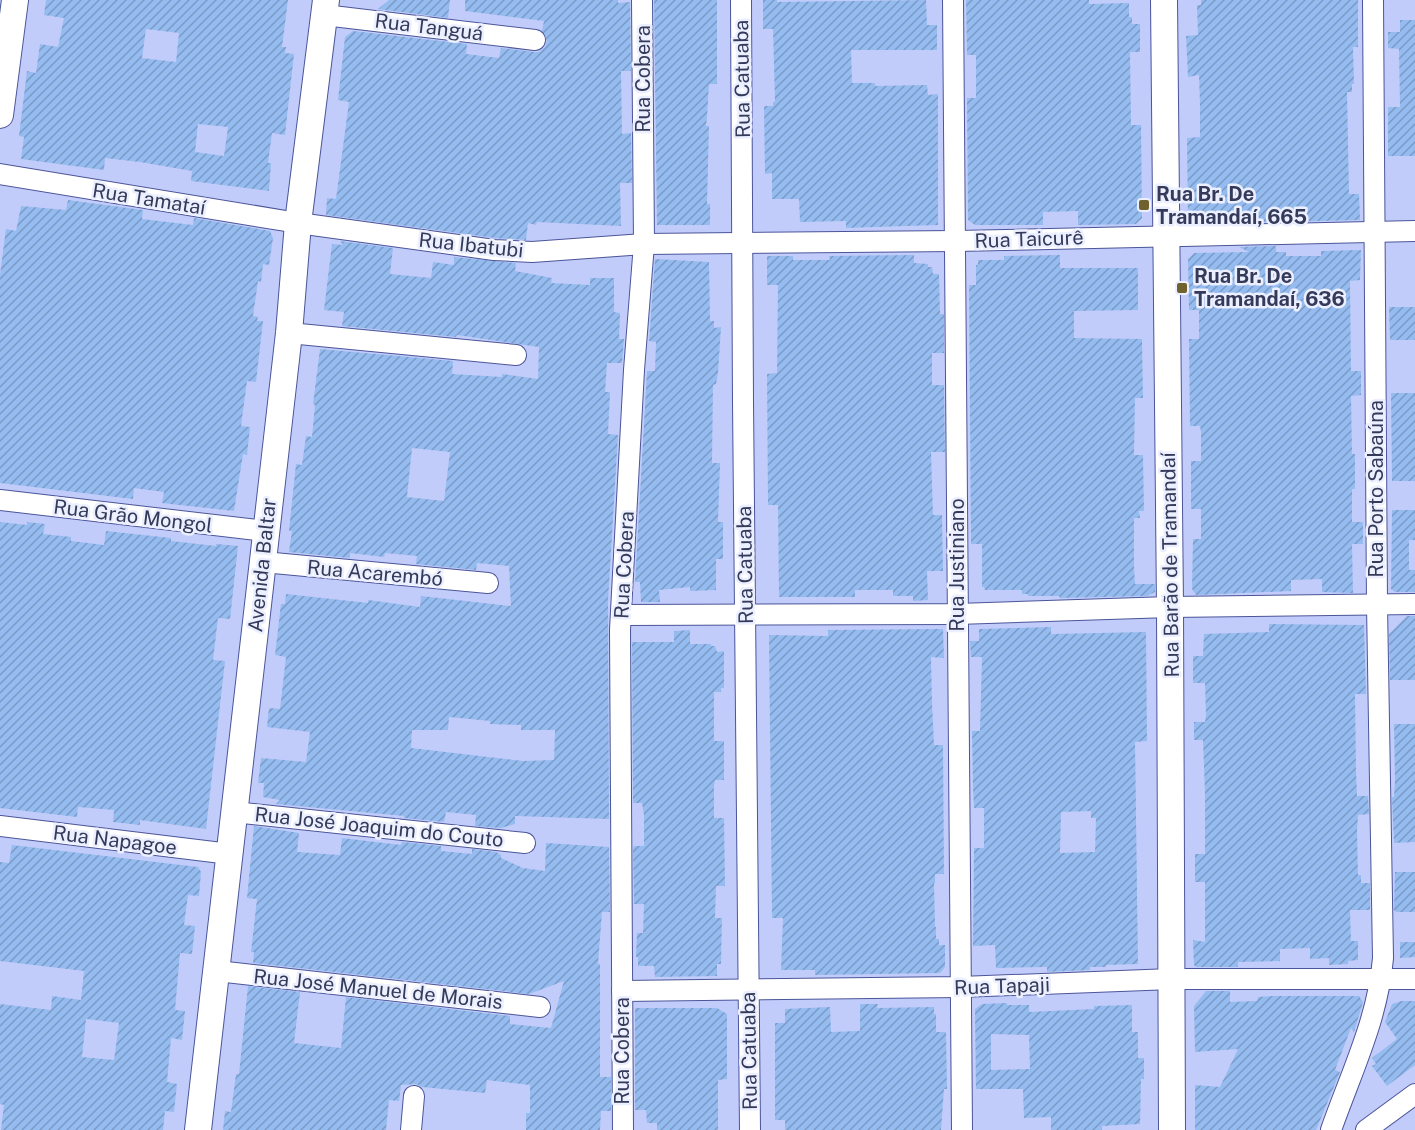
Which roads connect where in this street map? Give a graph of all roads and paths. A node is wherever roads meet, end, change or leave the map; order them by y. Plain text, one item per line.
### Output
1 (15, 0) edge
2 (642, 0) edge
3 (741, 0) edge
4 (953, 0) edge
5 (1164, 0) edge
6 (1373, 0) edge
7 (325, 7) edge
8 (535, 40) dead end
9 (0, 115) edge
10 (0, 174) edge
11 (298, 224) junction
12 (1375, 231) junction
13 (1415, 231) edge
14 (1166, 235) junction
15 (956, 241) junction
16 (743, 243) junction
17 (644, 244) junction
18 (289, 333) junction
19 (516, 355) dead end
20 (0, 500) edge
21 (266, 531) junction
22 (263, 562) junction
23 (488, 583) dead end
24 (1415, 604) edge
25 (1377, 605) junction
26 (1170, 607) junction
27 (957, 614) junction
28 (621, 615) junction
29 (745, 616) junction
30 (234, 812) junction
31 (0, 826) edge
32 (525, 843) dead end
33 (230, 854) junction
34 (217, 971) junction
35 (1172, 979) junction
36 (1381, 979) junction
37 (1415, 979) edge
38 (960, 987) junction
39 (748, 990) junction
40 (622, 991) junction
41 (540, 1007) dead end
42 (1415, 1094) edge
43 (414, 1096) dead end
44 (198, 1130) edge
45 (411, 1130) edge
46 (623, 1130) edge
47 (750, 1130) edge
48 (962, 1130) edge
49 (1172, 1130) edge
50 (1331, 1130) edge
51 (1366, 1130) edge

1 - 9 street
2 - 17 street, Rua Cobera
3 - 16 street, Rua Catuaba
4 - 15 street, Rua Justiniano
5 - 14 street, Rua Barão de Tramandaí
6 - 12 street, Rua Porto Sabaúna
7 - 8 street, Rua Tanguá
7 - 11 street, Avenida Baltar
10 - 11 street, Rua Tamataí
11 - 17 street, Rua Ibatubi
11 - 18 street, Avenida Baltar
12 - 13 street, Rua Taicurê
12 - 14 street, Rua Taicurê
12 - 25 street, Rua Porto Sabaúna
14 - 15 street, Rua Taicurê
14 - 26 street, Rua Barão de Tramandaí
15 - 16 street, Rua Taicurê
15 - 27 street, Rua Justiniano
16 - 17 street, Rua Taicurê
16 - 29 street, Rua Catuaba
17 - 28 street, Rua Cobera
18 - 19 street
18 - 21 street, Avenida Baltar
20 - 21 street, Rua Grão Mongol
21 - 22 street, Avenida Baltar
22 - 23 street, Rua Acarembó
22 - 30 street, Avenida Baltar
24 - 25 street
25 - 26 street
25 - 36 street, Rua Porto Sabaúna
26 - 27 street
26 - 35 street, Rua Barão de Tramandaí
27 - 29 street
27 - 38 street, Rua Justiniano
28 - 29 street
28 - 40 street, Rua Cobera
29 - 39 street, Rua Catuaba
30 - 32 street, Rua José Joaquim do Couto
30 - 33 street, Avenida Baltar
31 - 33 street, Rua Napagoe
33 - 34 street, Avenida Baltar
34 - 41 street, Rua José Manuel de Morais
34 - 44 street, Avenida Baltar
35 - 36 street, Rua Tapaji
35 - 38 street, Rua Tapaji
35 - 49 street, Rua Barão de Tramandaí
36 - 37 street, Rua Tapaji
36 - 50 street, Rua Porto Sabaúna
38 - 39 street, Rua Tapaji
38 - 48 street, Rua Justiniano
39 - 40 street, Rua Tapaji
39 - 47 street, Rua Catuaba
40 - 46 street, Rua Cobera
42 - 51 street
43 - 45 street

